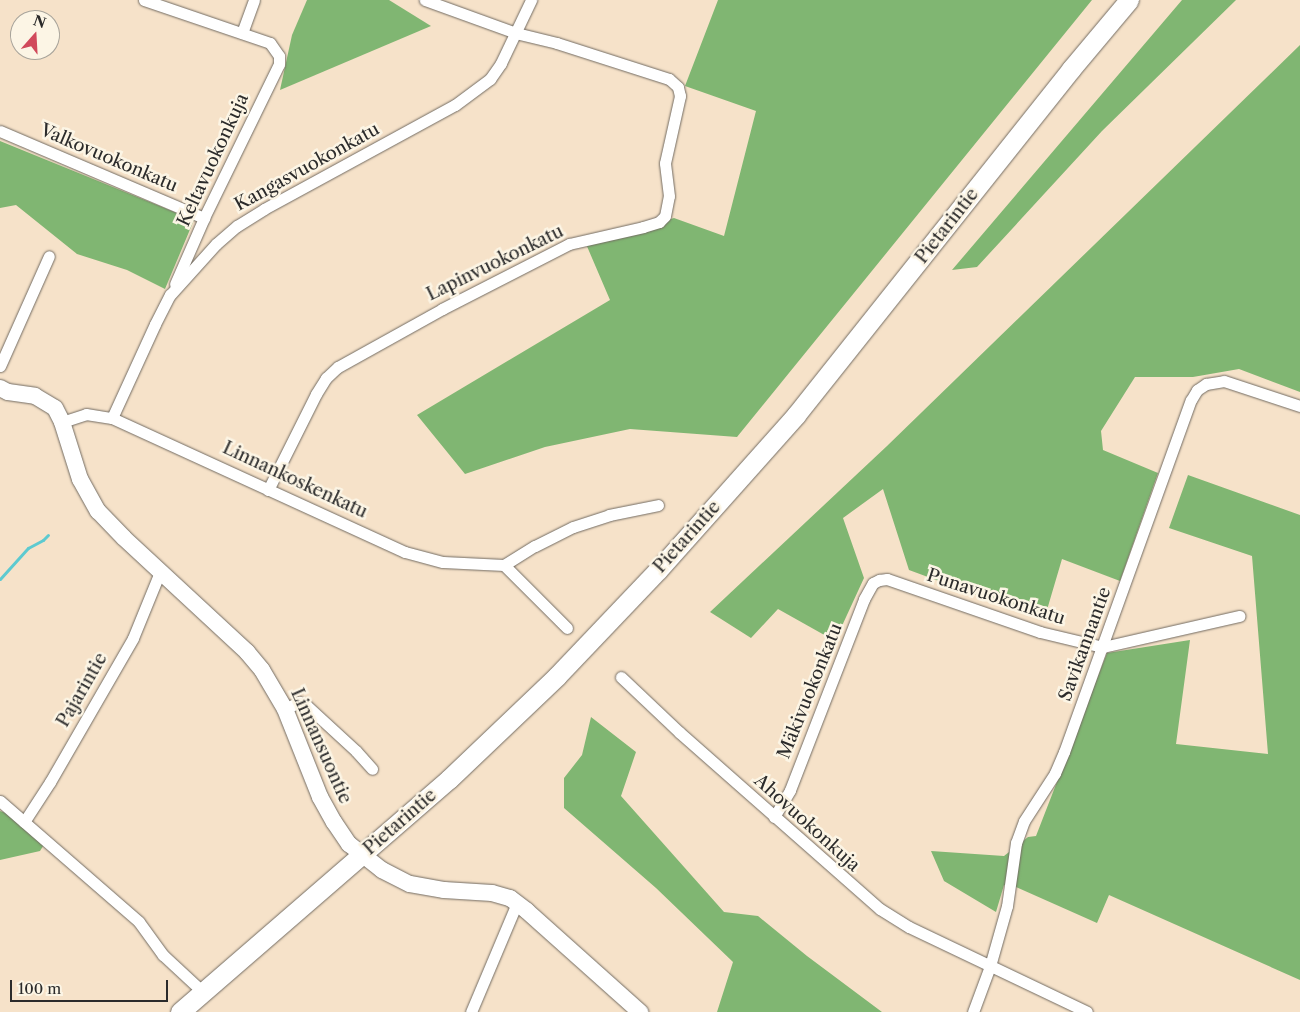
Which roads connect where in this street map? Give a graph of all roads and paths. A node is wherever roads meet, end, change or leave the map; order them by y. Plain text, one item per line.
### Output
1 (144, 0) edge
2 (254, 0) edge
3 (424, 0) edge
4 (531, 0) edge
5 (1129, 0) edge
6 (242, 33) junction
7 (516, 33) junction
8 (0, 131) edge
9 (204, 218) junction
10 (49, 256) dead end
11 (170, 295) junction
12 (0, 366) edge
13 (0, 388) edge
14 (1300, 406) edge
15 (112, 418) junction
16 (62, 422) junction
17 (268, 490) junction
18 (658, 505) dead end
19 (504, 565) junction
20 (160, 572) junction
21 (879, 580) joint
22 (1240, 616) dead end
23 (567, 628) dead end
24 (1103, 648) junction
25 (621, 677) dead end
26 (285, 709) junction
27 (372, 769) dead end
28 (0, 801) edge
29 (774, 817) junction
30 (24, 822) junction
31 (362, 855) junction
32 (517, 904) junction
33 (990, 966) junction
34 (203, 992) junction
35 (180, 1012) edge
36 (471, 1012) edge
37 (640, 1012) edge
38 (973, 1012) edge
39 (1087, 1012) edge

1 - 6 street
2 - 6 street
3 - 7 street
4 - 7 street, Kangasvuokonkatu
5 - 31 main road, Pietarintie
6 - 9 street, Keltavuokonkuja
7 - 11 street, Kangasvuokonkatu
7 - 17 street, Lapinvuokonkatu
8 - 9 street, Valkovuokonkatu
9 - 11 street, Keltavuokonkuja
10 - 12 street
11 - 15 street, Kangasvuokonkatu
13 - 16 street
14 - 24 street, Savikannantie
15 - 16 street, Linnankoskenkatu
15 - 17 street, Linnankoskenkatu
16 - 20 street, Linnansuontie
17 - 19 street, Linnankoskenkatu
18 - 19 street
19 - 23 street
20 - 26 street, Linnansuontie
20 - 30 street, Pajarintie
21 - 24 street, Punavuokonkatu
21 - 29 street, Mäkivuokonkatu
22 - 24 street
24 - 33 street, Savikannantie
25 - 29 street, Ahovuokonkuja
26 - 27 street
26 - 31 street, Linnansuontie
28 - 30 street
29 - 33 street, Ahovuokonkuja
30 - 34 street
31 - 32 street, Linnansuontie
31 - 34 main road, Pietarintie
32 - 36 street
32 - 37 street, Linnansuontie
33 - 38 street, Savikannantie
33 - 39 street, Ahovuokonkuja
34 - 35 main road, Pietarintie

